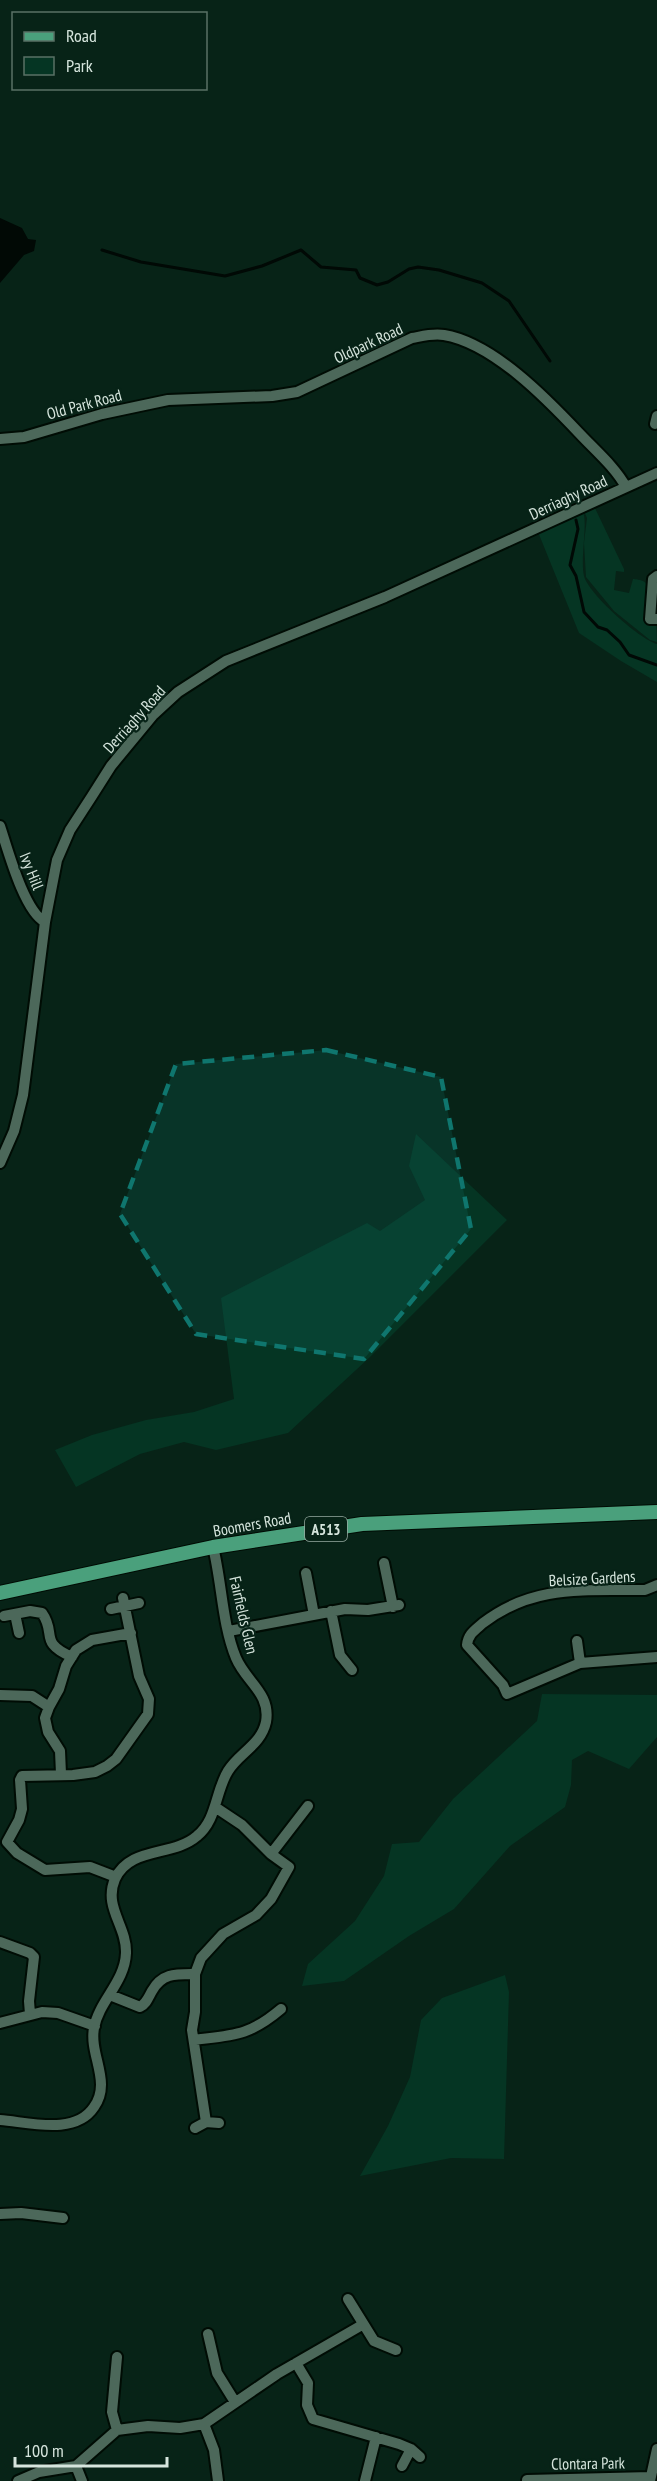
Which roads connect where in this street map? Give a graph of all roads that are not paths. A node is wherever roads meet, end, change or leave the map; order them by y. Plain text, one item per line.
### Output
1 (176, 400) joint
2 (0, 439) edge
3 (657, 473) edge
4 (626, 487) junction
5 (657, 576) edge
6 (657, 620) edge
7 (0, 826) edge
8 (45, 922) junction
9 (0, 1163) edge
10 (657, 1512) edge
11 (213, 1547) junction
12 (384, 1563) dead end
13 (306, 1573) dead end
14 (657, 1585) edge
15 (0, 1593) edge
16 (124, 1602) junction
17 (139, 1603) dead end
18 (111, 1608) dead end
19 (331, 1611) junction
20 (314, 1615) junction
21 (229, 1630) junction
22 (19, 1633) dead end
23 (131, 1633) junction
24 (577, 1641) dead end
25 (72, 1657) junction
26 (657, 1657) edge
27 (580, 1663) junction
28 (352, 1670) dead end
29 (0, 1695) edge
30 (48, 1707) junction
31 (61, 1774) junction
32 (308, 1806) dead end
33 (215, 1807) junction
34 (271, 1854) junction
35 (116, 1876) junction
36 (0, 1942) edge
37 (195, 1974) junction
38 (110, 1995) junction
39 (281, 2009) dead end
40 (30, 2014) junction
41 (0, 2023) edge
42 (94, 2026) junction
43 (194, 2040) junction
44 (0, 2120) edge
45 (206, 2122) junction
46 (219, 2123) dead end
47 (195, 2128) dead end
48 (0, 2214) edge
49 (63, 2218) dead end
50 (348, 2299) dead end
51 (362, 2325) junction
52 (208, 2334) dead end
53 (396, 2350) dead end
54 (296, 2363) junction
55 (113, 2364) dead end
56 (235, 2402) junction
57 (204, 2424) junction
58 (117, 2430) junction
59 (375, 2437) junction
60 (411, 2449) junction
61 (657, 2449) edge
62 (420, 2457) dead end
63 (76, 2466) junction
64 (402, 2466) dead end
65 (650, 2479) edge
66 (527, 2480) dead end
67 (18, 2481) edge
68 (82, 2481) edge
69 (218, 2481) edge
70 (365, 2481) edge

1 - 2 street, Old Park Road
1 - 4 street, Oldpark Road
3 - 4 street, Derriaghy Road
4 - 8 street, Derriaghy Road
5 - 6 street
7 - 8 street, Ivy Hill
8 - 9 street, Derriaghy Road
10 - 11 main road, Boomers Road / A513
11 - 15 main road, Boomers Road / A513
11 - 21 street, Fairfields Glen
12 - 19 street
13 - 20 street
14 - 27 street, Belsize Gardens
16 - 17 street
16 - 18 street
16 - 23 street
19 - 20 street
19 - 28 street
20 - 21 street
21 - 33 street, Fairfields Glen
22 - 25 street
23 - 25 street
23 - 31 street
24 - 27 street
25 - 30 street
26 - 27 street
29 - 30 street
30 - 31 street
31 - 35 street
32 - 34 street
33 - 34 street
33 - 35 street, Fairfields Glen
34 - 37 street
35 - 38 street
36 - 40 street
37 - 38 street
37 - 43 street
38 - 42 street
39 - 43 street
40 - 41 street
40 - 42 street
42 - 44 street
43 - 45 street
45 - 46 street
45 - 47 street
48 - 49 street
50 - 51 street
51 - 53 street
51 - 54 street
52 - 56 street
54 - 56 street
54 - 59 street
55 - 58 street
56 - 57 street
57 - 58 street
57 - 69 street
58 - 63 street
59 - 60 street
59 - 70 street
60 - 62 street
60 - 64 street
61 - 65 street, Clontara Park
63 - 67 street
63 - 68 street
65 - 66 street, Clontara Park

